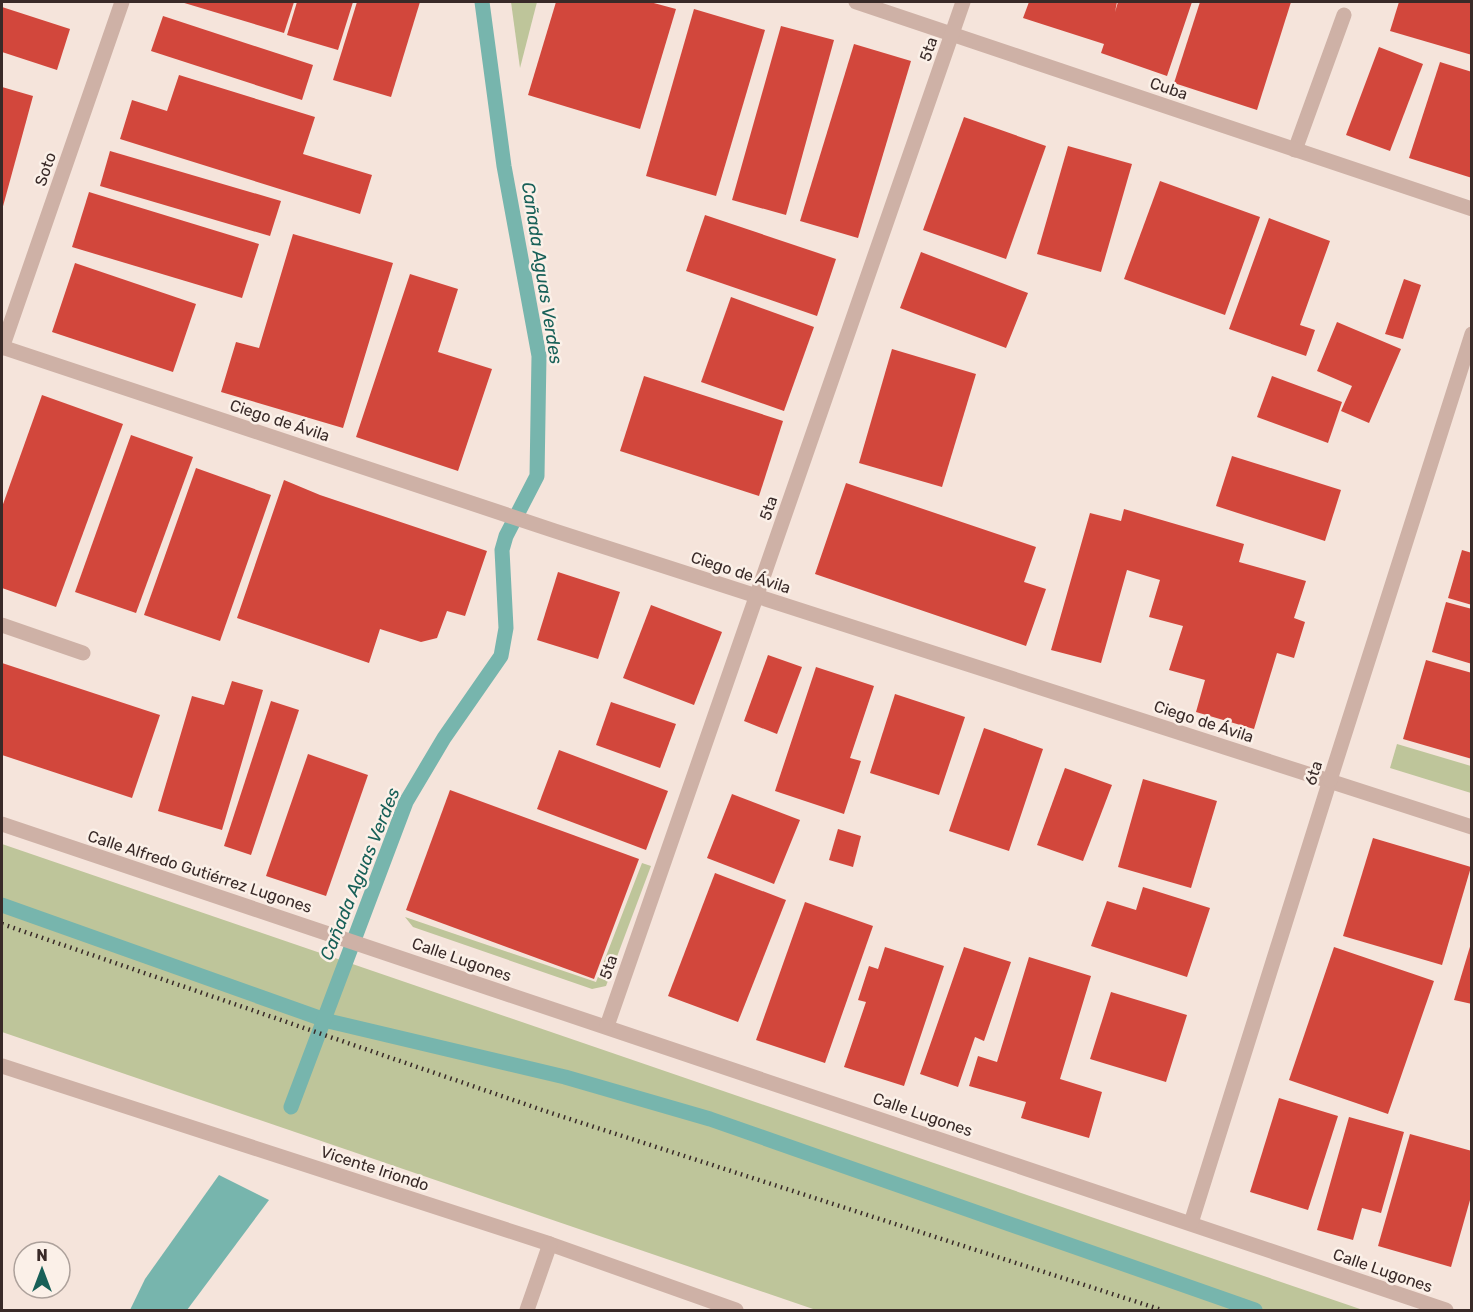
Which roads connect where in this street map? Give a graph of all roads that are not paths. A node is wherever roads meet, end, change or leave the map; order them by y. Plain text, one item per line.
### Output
1 (122, 2) edge
2 (856, 2) edge
3 (963, 2) edge
4 (1344, 15) dead end
5 (952, 34) junction
6 (1295, 150) junction
7 (1472, 209) edge
8 (1472, 334) edge
9 (2, 347) edge
10 (757, 596) junction
11 (2, 625) edge
12 (83, 653) dead end
13 (1330, 780) junction
14 (2, 824) edge
15 (1472, 827) edge
16 (387, 952) joint
17 (606, 1026) junction
18 (2, 1066) edge
19 (1191, 1223) junction
20 (550, 1244) junction
21 (527, 1311) edge
22 (736, 1311) edge
23 (1446, 1311) edge

1 - 9 street, Soto
2 - 5 street, Cuba
3 - 5 street, 5ta
4 - 6 street
5 - 6 street, Cuba
5 - 10 street, 5ta
6 - 7 street, Cuba
8 - 13 street, 6ta
9 - 10 street, Ciego de Ávila
10 - 13 street, Ciego de Ávila
10 - 17 street, 5ta
11 - 12 street
13 - 15 street, Ciego de Ávila
13 - 19 street, 6ta
14 - 16 street, Calle Alfredo Gutiérrez Lugones
16 - 17 street, Calle Lugones
17 - 19 street, Calle Lugones
18 - 20 street, Vicente Iriondo
19 - 23 street, Calle Lugones
20 - 21 street
20 - 22 street, Vicente Iriondo

